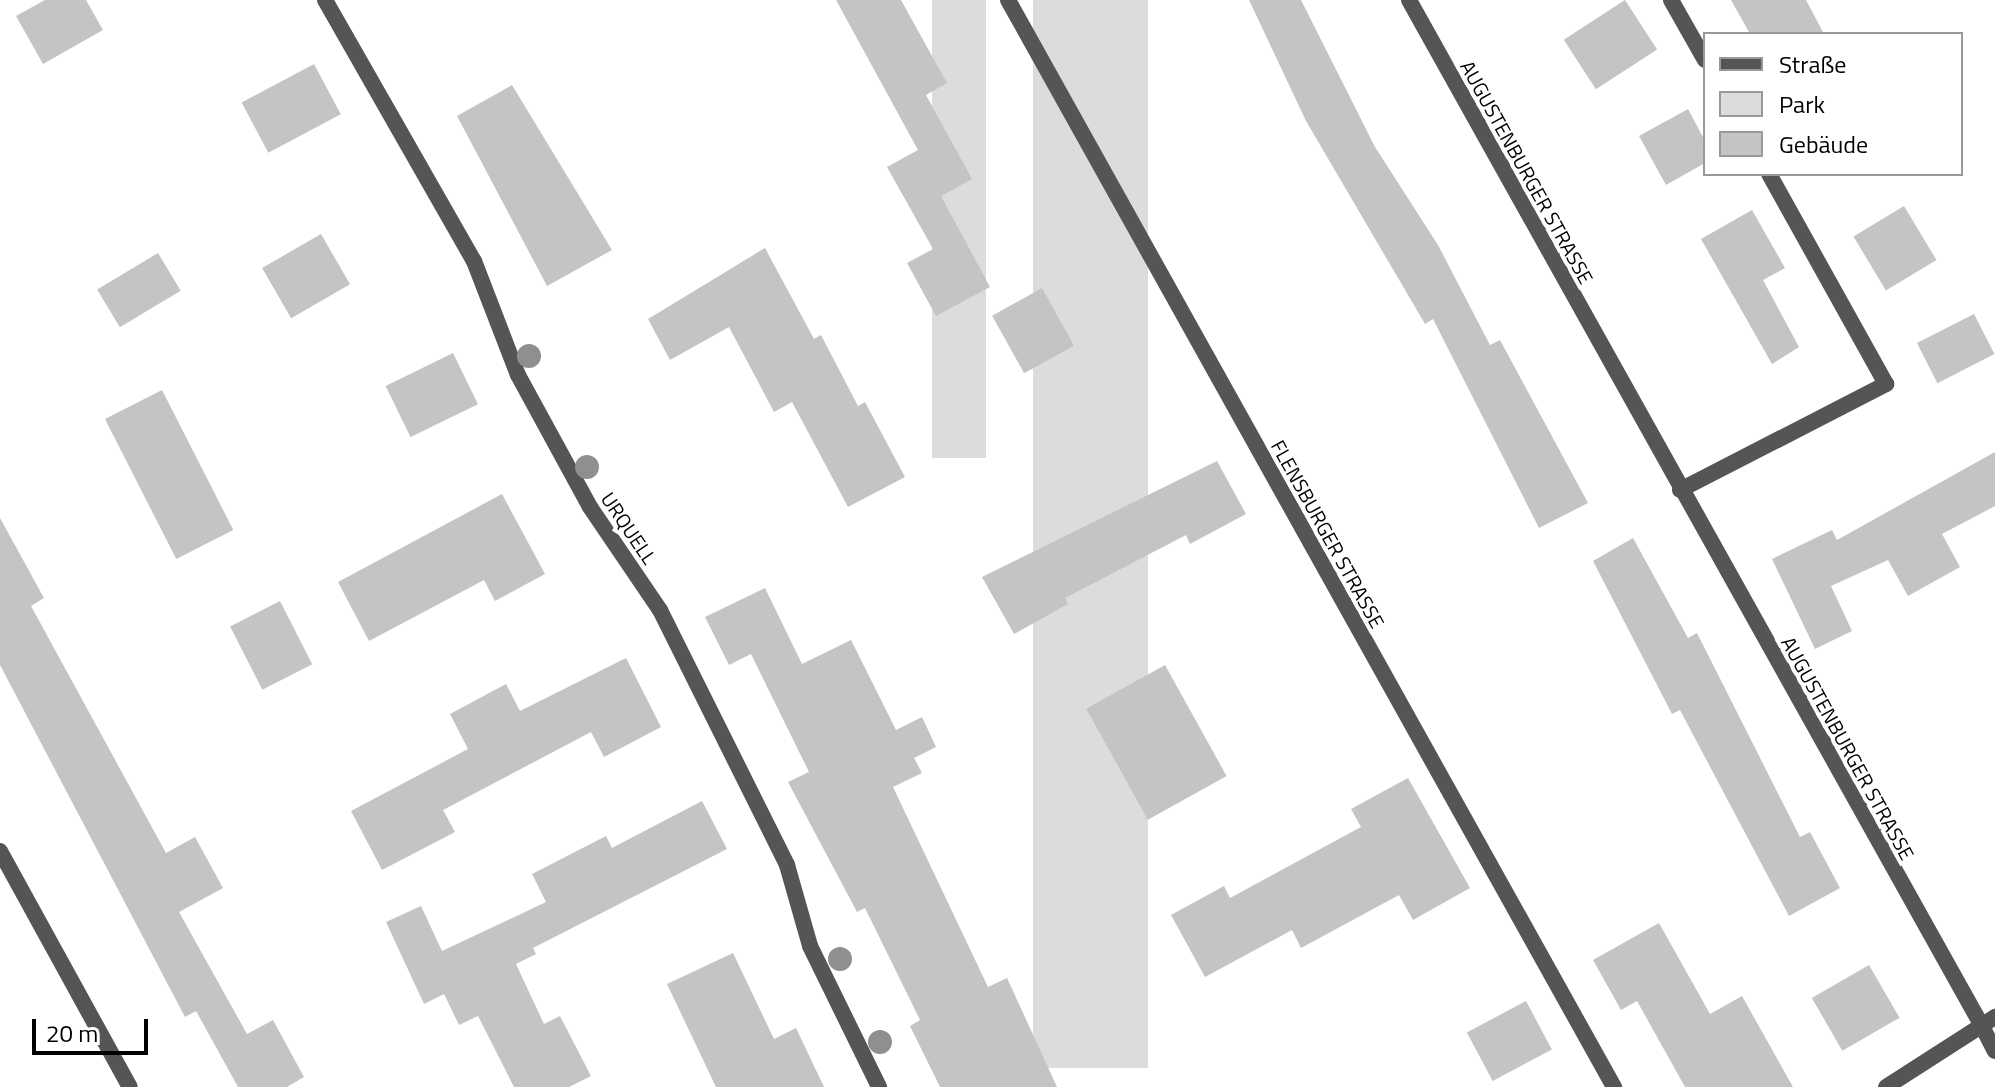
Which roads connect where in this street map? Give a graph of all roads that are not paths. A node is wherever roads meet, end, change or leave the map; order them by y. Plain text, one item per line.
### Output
1 (325, 0) edge
2 (1008, 0) edge
3 (1409, 0) edge
4 (1671, 0) edge
5 (1703, 56) edge
6 (1770, 176) edge
7 (1680, 490) junction
8 (0, 851) edge
9 (1988, 1022) edge
10 (1995, 1051) edge
11 (130, 1087) edge
12 (879, 1087) edge
13 (1614, 1087) edge
14 (1886, 1087) edge

1 - 12 street, URQUELL
2 - 13 street, FLENSBURGER STRASSE
3 - 7 street, AUGUSTENBURGER STRASSE
4 - 5 street
6 - 7 street
7 - 9 street, AUGUSTENBURGER STRASSE
8 - 11 street
9 - 10 street, AUGUSTENBURGER STRASSE
9 - 14 street

